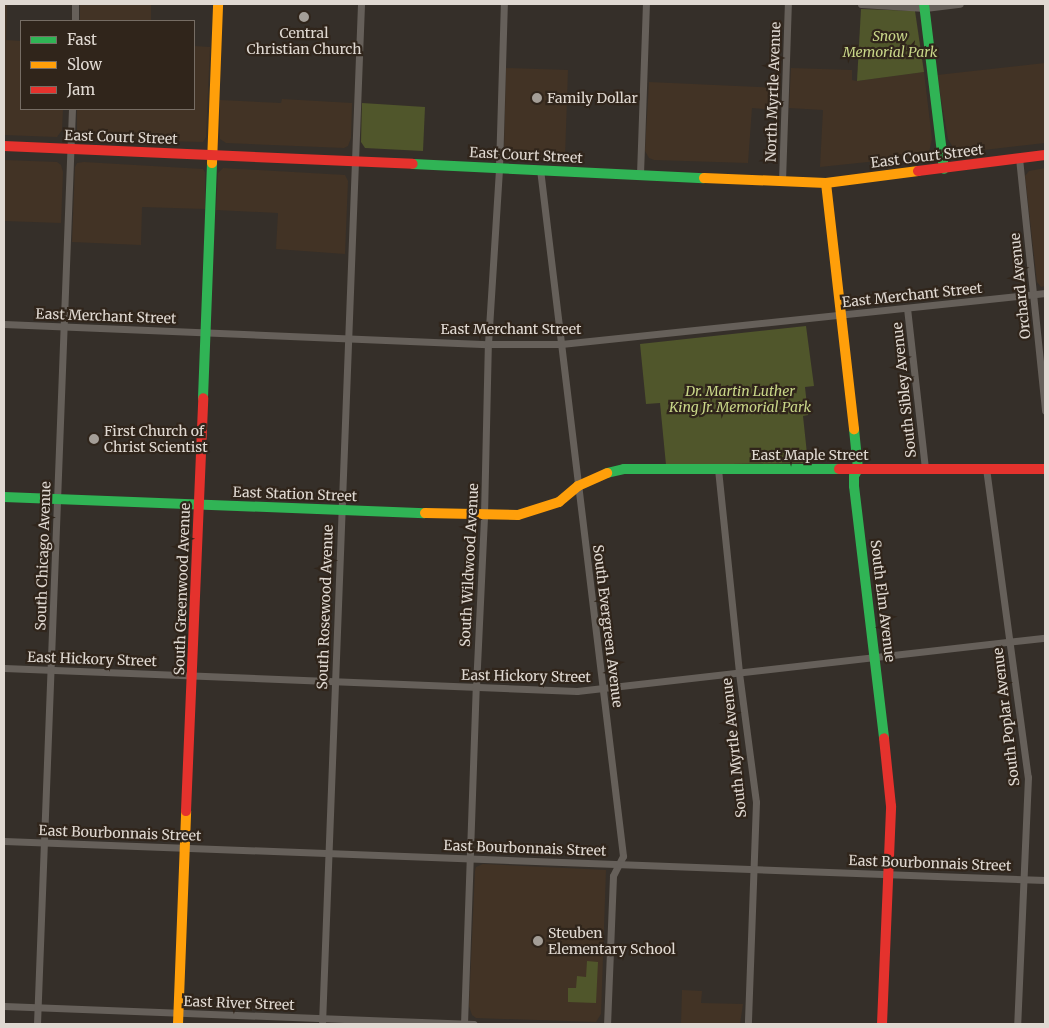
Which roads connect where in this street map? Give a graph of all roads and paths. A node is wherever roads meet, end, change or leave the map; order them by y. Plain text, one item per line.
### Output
1 (75, 4) edge
2 (218, 4) edge
3 (361, 4) edge
4 (504, 4) edge
5 (646, 4) edge
6 (788, 4) edge
7 (861, 4) edge
8 (960, 4) edge
9 (924, 6) edge
10 (75, 20) edge
11 (72, 110) edge
12 (4, 146) edge
13 (71, 149) junction
14 (213, 154) junction
15 (1045, 155) edge
16 (1019, 158) junction
17 (355, 161) junction
18 (498, 168) junction
19 (944, 169) junction
20 (540, 170) junction
21 (640, 174) junction
22 (782, 181) junction
23 (826, 183) junction
24 (1045, 294) edge
25 (1034, 295) junction
26 (908, 308) junction
27 (841, 315) junction
28 (4, 324) edge
29 (64, 327) junction
30 (206, 332) junction
31 (348, 338) junction
32 (488, 344) junction
33 (561, 344) junction
34 (1045, 411) edge
35 (924, 468) junction
36 (986, 468) junction
37 (718, 469) junction
38 (858, 469) junction
39 (1045, 469) edge
40 (578, 486) junction
41 (4, 497) edge
42 (58, 499) junction
43 (199, 504) junction
44 (342, 510) junction
45 (484, 515) junction
46 (1045, 638) edge
47 (1010, 642) junction
48 (876, 657) junction
49 (4, 668) edge
50 (51, 670) junction
51 (739, 673) junction
52 (192, 676) junction
53 (335, 682) junction
54 (476, 687) junction
55 (603, 690) junction
56 (4, 841) edge
57 (44, 842) junction
58 (186, 848) junction
59 (328, 853) junction
60 (470, 858) junction
61 (620, 864) junction
62 (754, 869) junction
63 (890, 874) junction
64 (1025, 879) junction
65 (1045, 880) edge
66 (4, 1006) edge
67 (38, 1008) junction
68 (178, 1013) junction
69 (322, 1021) edge
70 (37, 1024) edge
71 (178, 1024) edge
72 (464, 1024) edge
73 (474, 1024) edge
74 (608, 1024) edge
75 (748, 1024) edge
76 (882, 1024) edge
77 (1017, 1024) edge

1 - 10 street
2 - 14 main road, South Greenwood Avenue
3 - 17 street, South Rosewood Avenue
4 - 18 street, South Wildwood Avenue
5 - 21 street
6 - 22 street, North Myrtle Avenue
7 - 9 street
8 - 9 street
9 - 19 main road
11 - 13 street, South Chicago Avenue
12 - 13 main road, East Court Street
13 - 14 main road, East Court Street
13 - 29 street, South Chicago Avenue
14 - 17 main road, East Court Street
14 - 30 main road, South Greenwood Avenue
15 - 16 main road, East Court Street
16 - 19 main road, East Court Street
16 - 25 street, Orchard Avenue
17 - 18 main road, East Court Street
17 - 31 street, South Rosewood Avenue
18 - 20 main road, East Court Street
18 - 32 street, South Wildwood Avenue
19 - 23 main road, East Court Street
20 - 21 main road, East Court Street
20 - 33 street, South Evergreen Avenue
21 - 22 main road, East Court Street
22 - 23 main road, East Court Street
23 - 27 main road, South Elm Avenue
24 - 25 street, East Merchant Street
25 - 26 street, East Merchant Street
25 - 34 street, Orchard Avenue
26 - 27 street, East Merchant Street
26 - 35 street, South Sibley Avenue
27 - 33 street, East Merchant Street
27 - 38 main road, South Elm Avenue
28 - 29 street, East Merchant Street
29 - 30 street, East Merchant Street
29 - 42 street, South Chicago Avenue
30 - 31 street, East Merchant Street
30 - 43 main road, South Greenwood Avenue
31 - 32 street, East Merchant Street
31 - 44 street, South Rosewood Avenue
32 - 33 street, East Merchant Street
32 - 45 street, South Wildwood Avenue
33 - 40 street, South Evergreen Avenue
35 - 36 main road, East Maple Street
35 - 38 main road, East Maple Street
36 - 39 main road, East Maple Street
36 - 47 street, South Poplar Avenue
37 - 38 main road, East Maple Street
37 - 40 main road, East Maple Street
37 - 51 street, South Myrtle Avenue
38 - 48 main road, South Elm Avenue
40 - 45 main road, East Station Street
40 - 55 street, South Evergreen Avenue
41 - 42 main road, East Station Street
42 - 43 main road, East Station Street
42 - 50 street, South Chicago Avenue
43 - 44 main road, East Station Street
43 - 52 main road, South Greenwood Avenue
44 - 45 main road, East Station Street
44 - 53 street, South Rosewood Avenue
45 - 54 street, South Wildwood Avenue
46 - 47 street, East Hickory Street
47 - 48 street, East Hickory Street
47 - 64 street, South Poplar Avenue
48 - 51 street, East Hickory Street
48 - 63 main road, South Elm Avenue
49 - 50 street, East Hickory Street
50 - 52 street, East Hickory Street
50 - 57 street, South Chicago Avenue
51 - 55 street, East Hickory Street
51 - 62 street, South Myrtle Avenue
52 - 53 street, East Hickory Street
52 - 58 main road, South Greenwood Avenue
53 - 54 street, East Hickory Street
53 - 59 street, South Rosewood Avenue
54 - 55 street, East Hickory Street
54 - 60 street, South Wildwood Avenue
55 - 61 street, South Evergreen Avenue
56 - 57 street, East Bourbonnais Street
57 - 58 street, East Bourbonnais Street
57 - 67 street, South Chicago Avenue
58 - 59 street, East Bourbonnais Street
58 - 68 main road, South Greenwood Avenue
59 - 60 street, East Bourbonnais Street
59 - 69 street, South Rosewood Avenue
60 - 61 street, East Bourbonnais Street
60 - 72 street, South Wildwood Avenue
61 - 62 street, East Bourbonnais Street
61 - 74 street, South Evergreen Avenue
62 - 63 street, East Bourbonnais Street
62 - 75 street, South Myrtle Avenue
63 - 64 street, East Bourbonnais Street
63 - 76 main road, South Elm Avenue
64 - 65 street, East Bourbonnais Street
64 - 77 street, South Poplar Avenue
66 - 67 street, East River Street
67 - 68 street, East River Street
67 - 70 street, South Chicago Avenue
68 - 69 street, East River Street
68 - 71 main road, South Greenwood Avenue
69 - 72 street, East River Street
72 - 73 street, East River Street

